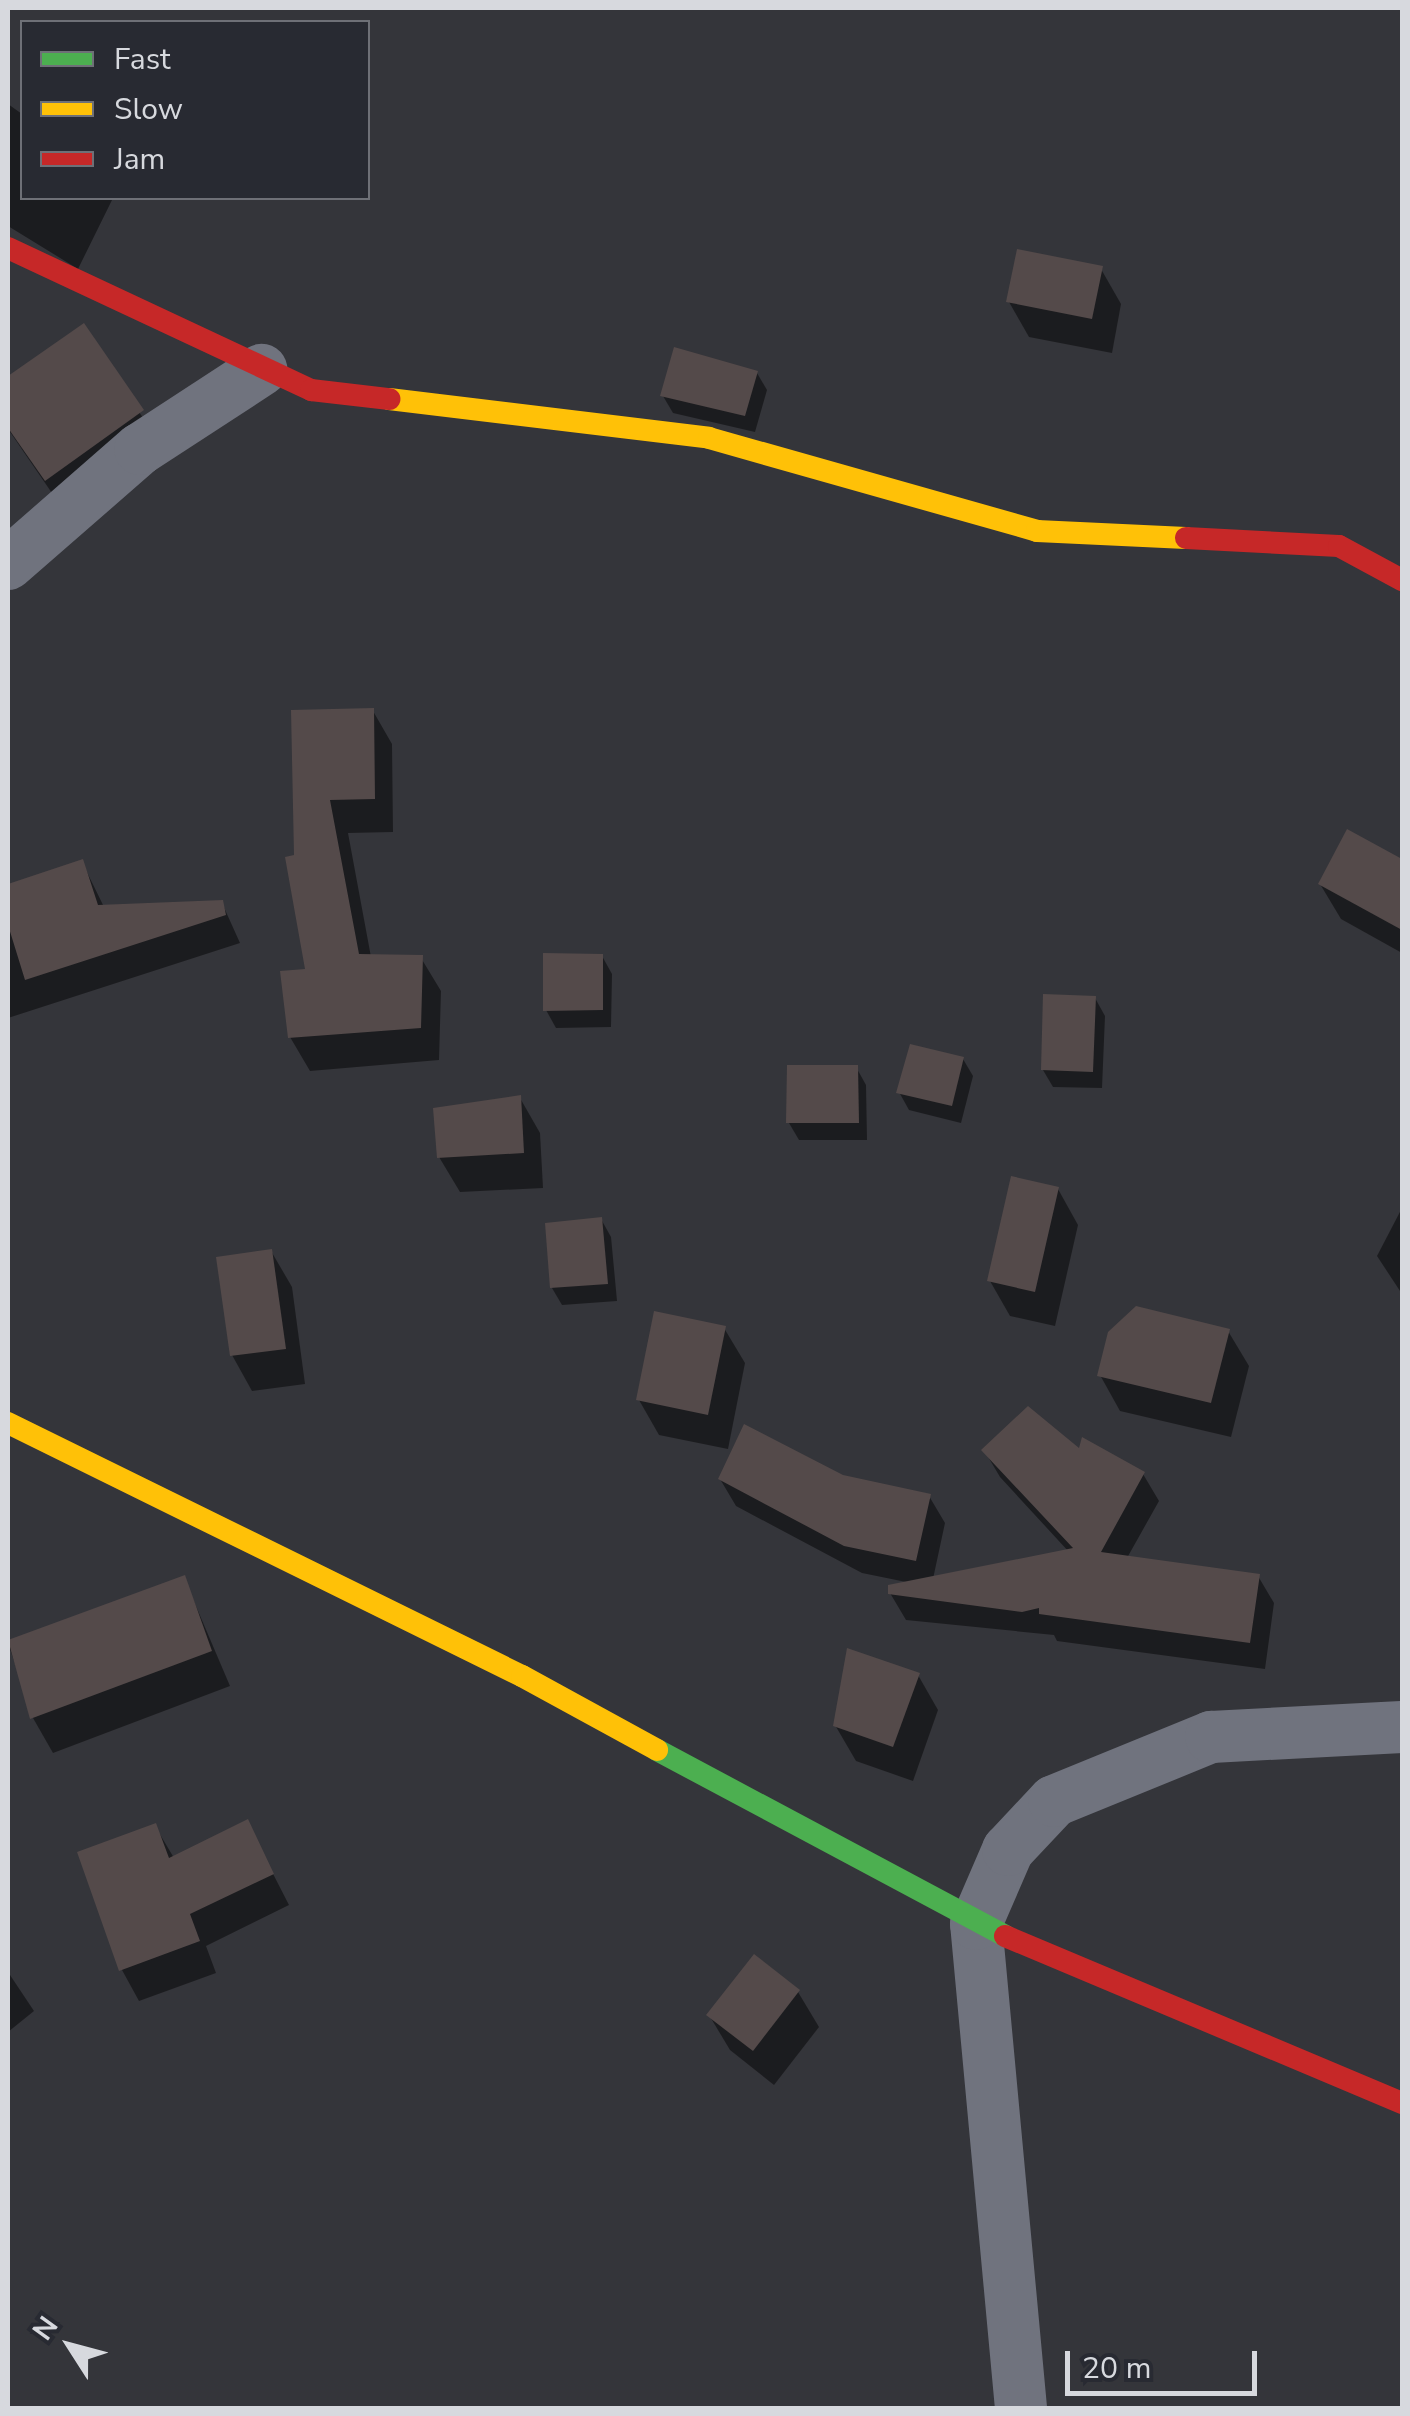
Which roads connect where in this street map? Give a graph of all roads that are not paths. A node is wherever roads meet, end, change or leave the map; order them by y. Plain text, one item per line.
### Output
1 (8, 248) edge
2 (262, 370) junction
3 (8, 564) edge
4 (1402, 580) edge
5 (8, 1423) edge
6 (1402, 1726) edge
7 (976, 1924) junction
8 (1402, 2102) edge
9 (1022, 2408) edge

1 - 2 street
2 - 3 street
2 - 4 street
5 - 7 street
6 - 7 street
7 - 8 street
7 - 9 street

